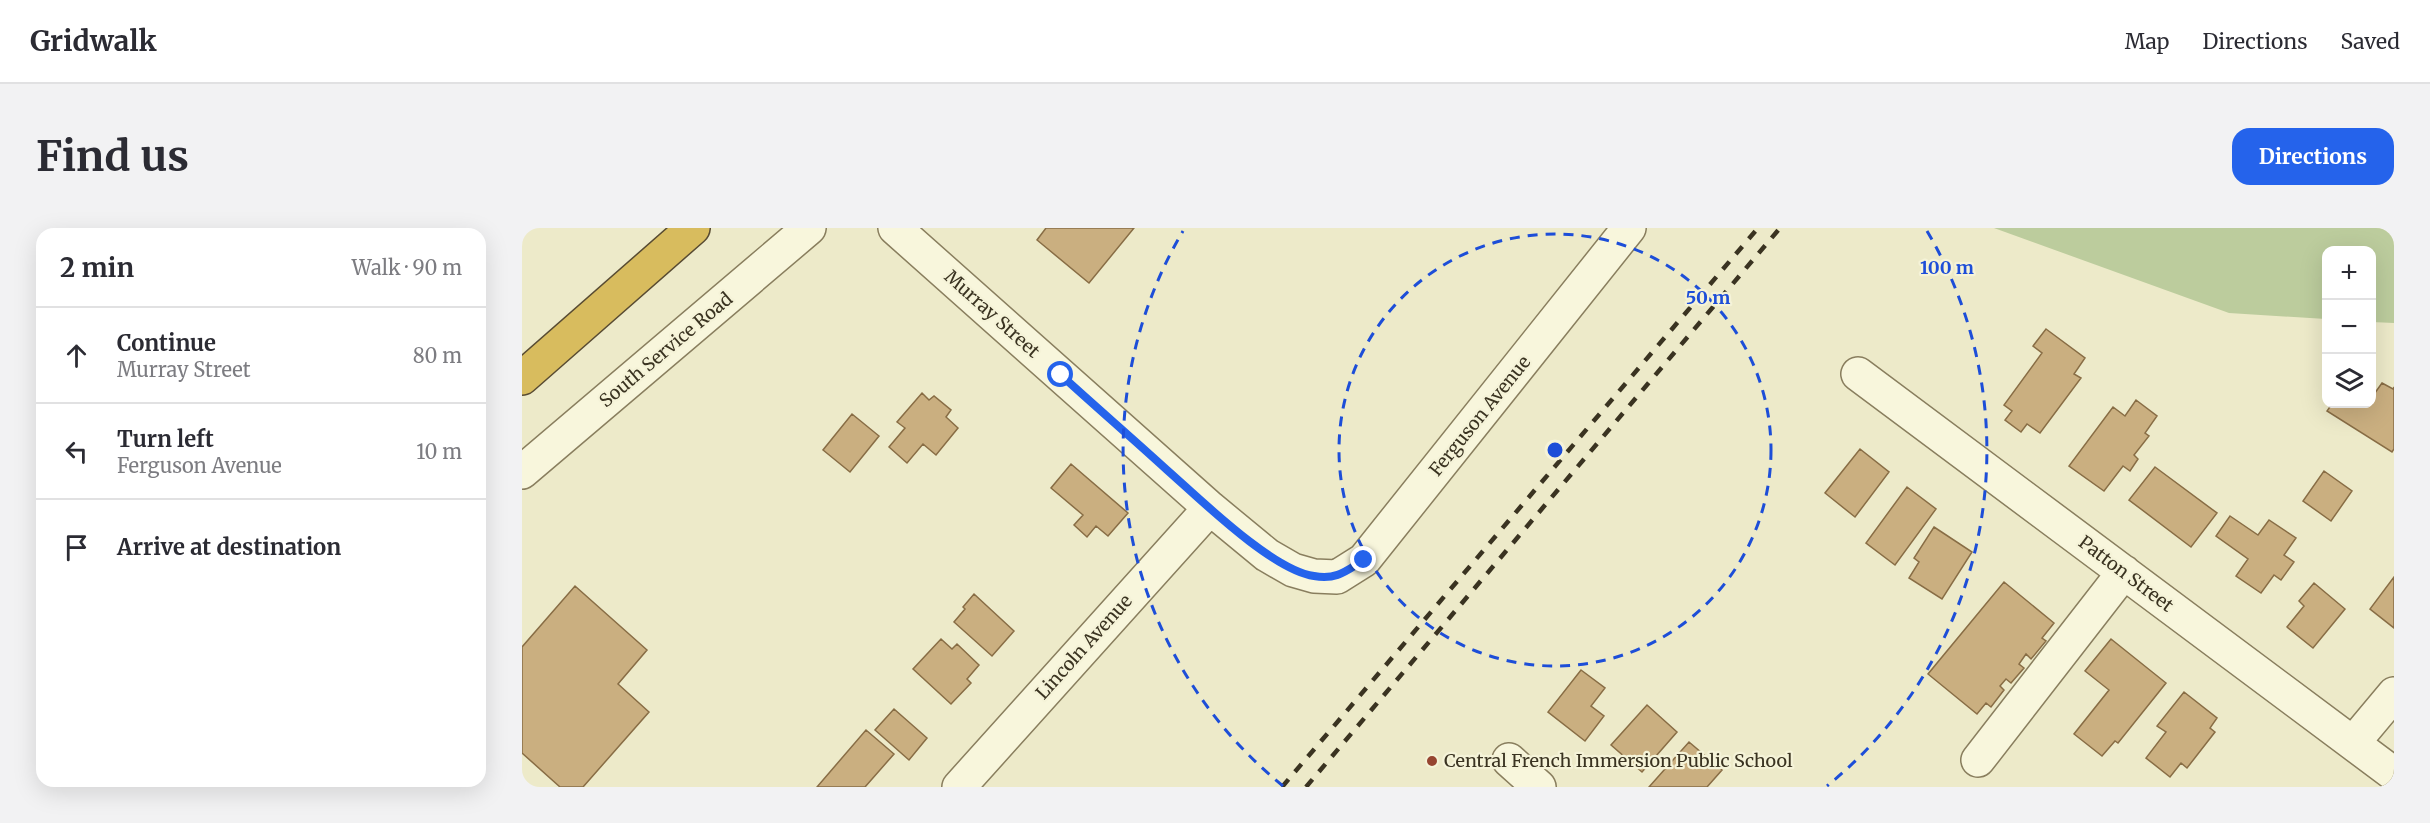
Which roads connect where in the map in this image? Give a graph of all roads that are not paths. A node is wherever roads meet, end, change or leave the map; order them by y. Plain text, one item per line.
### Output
1 (693, 228) edge
2 (809, 228) edge
3 (895, 228) edge
4 (1629, 228) edge
5 (1858, 374) dead end
6 (522, 378) edge
7 (522, 472) edge
8 (1210, 508) junction
9 (2124, 572) junction
10 (1314, 576) joint
11 (2394, 694) edge
12 (2353, 743) junction
13 (1978, 759) dead end
14 (1509, 760) dead end
15 (2394, 774) edge
16 (959, 787) edge
17 (1539, 787) edge

1 - 6 highway
2 - 7 street, South Service Road
3 - 8 street, Murray Street
4 - 10 street, Ferguson Avenue
5 - 9 street, Patton Street
8 - 10 street, Murray Street
8 - 16 street, Lincoln Avenue
9 - 12 street, Patton Street
9 - 13 street
11 - 12 street
12 - 15 street, Patton Street
14 - 17 street

